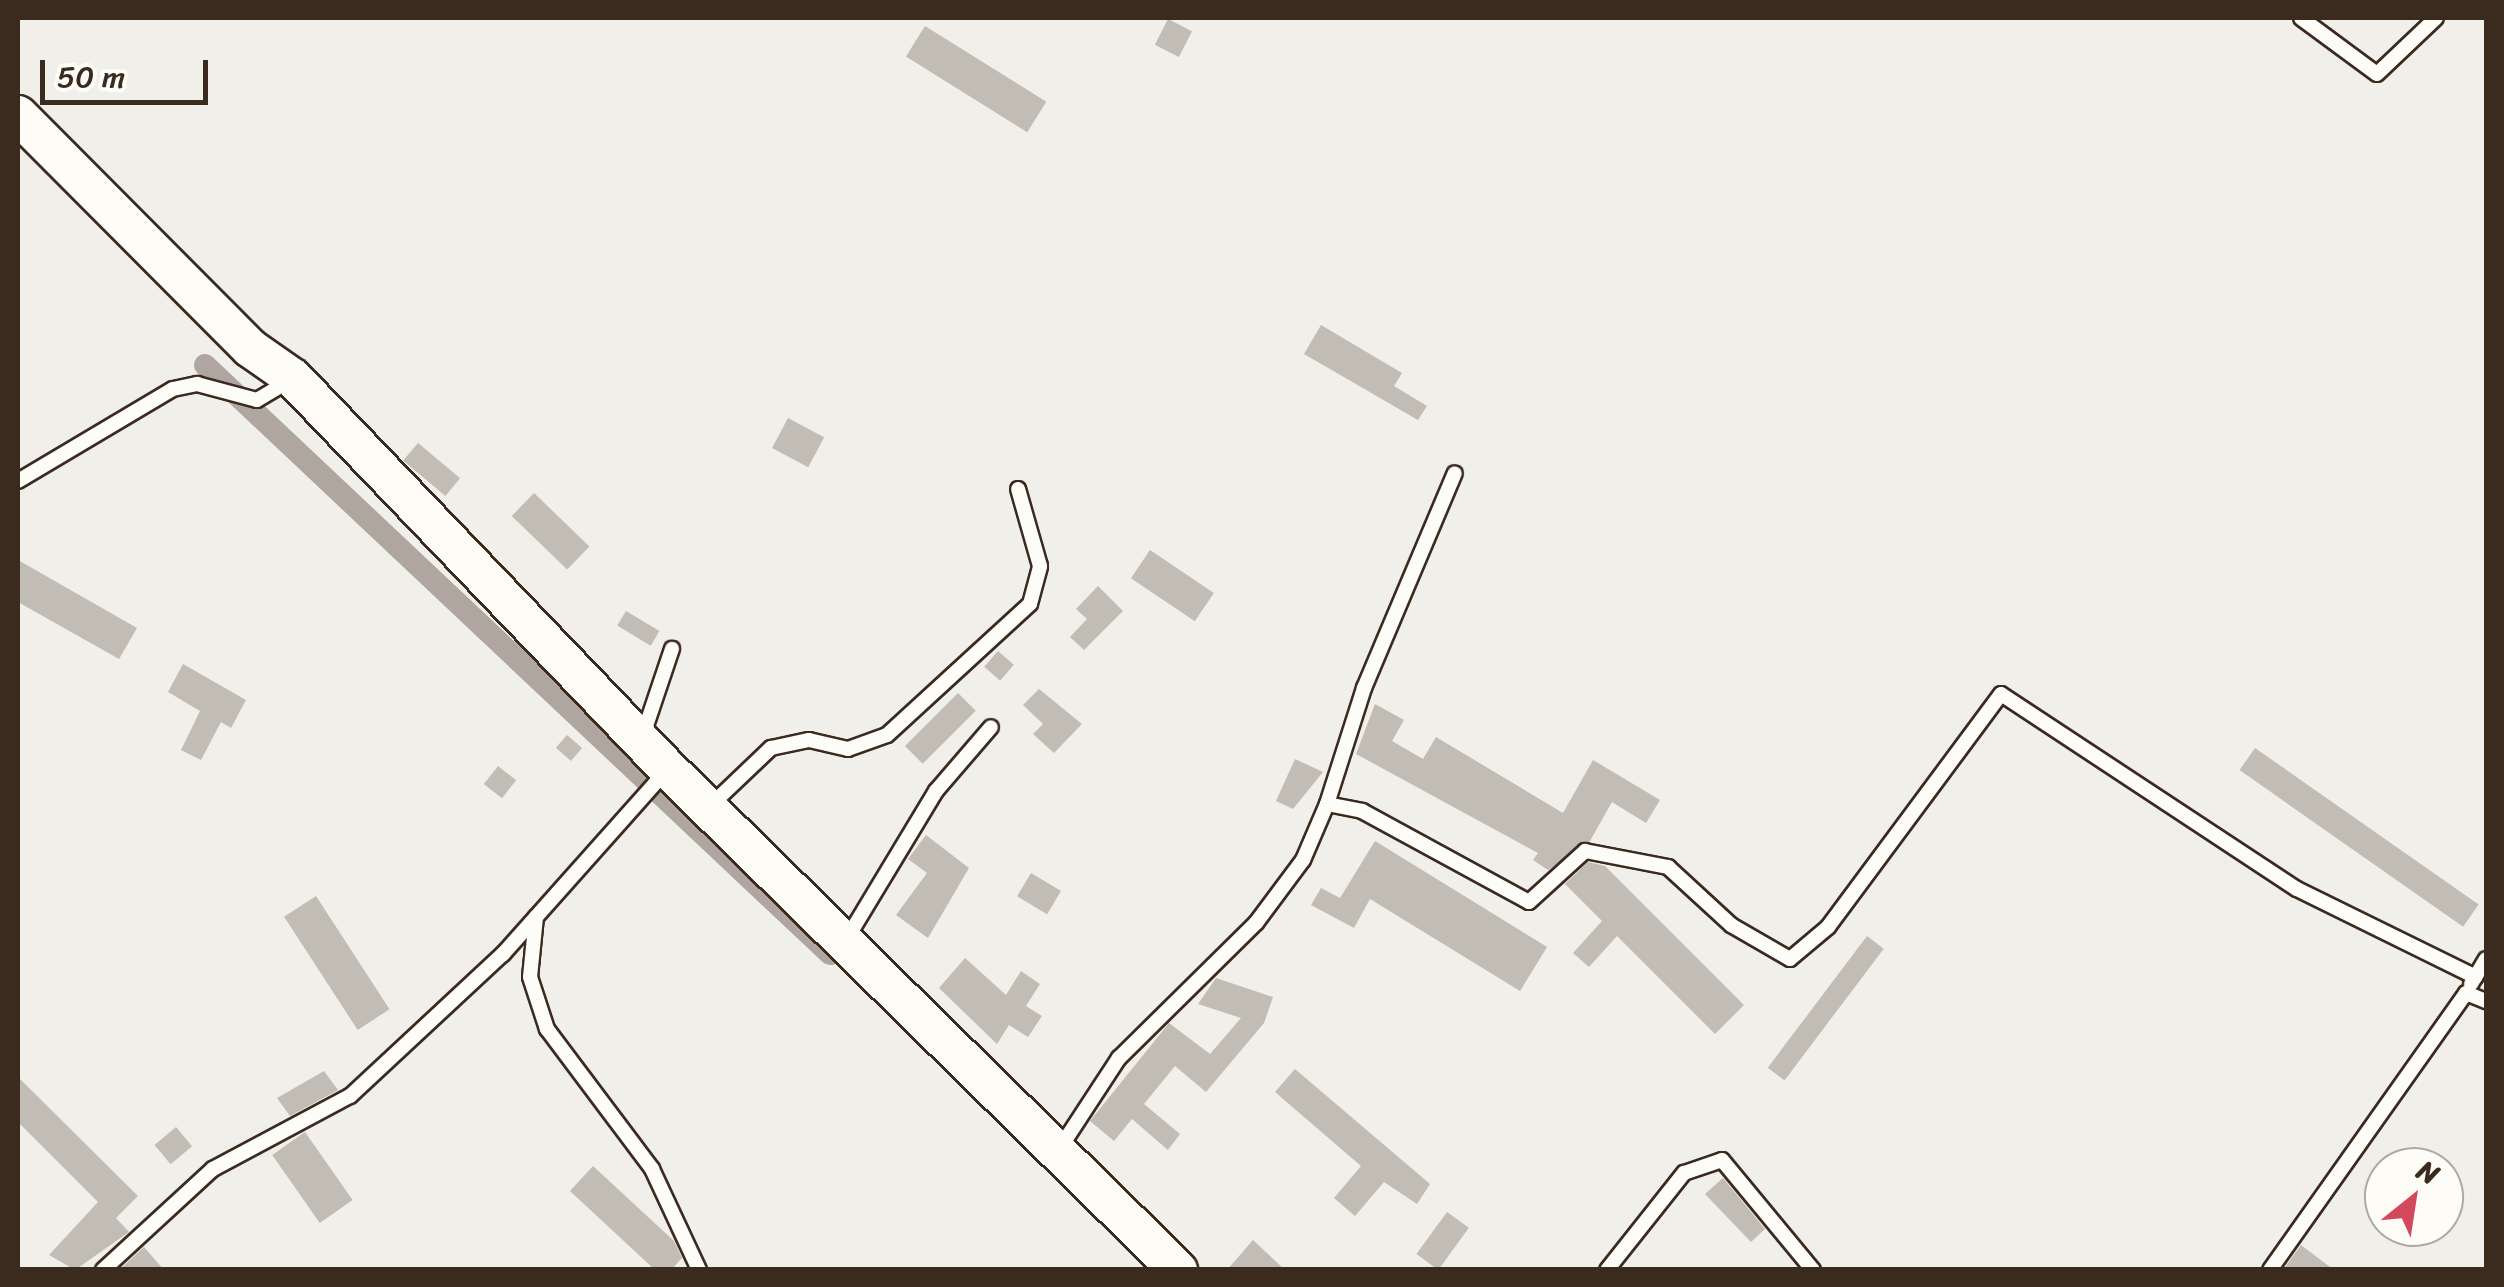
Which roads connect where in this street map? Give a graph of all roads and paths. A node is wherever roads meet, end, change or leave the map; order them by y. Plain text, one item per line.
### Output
1 (2301, 18) edge
2 (2436, 18) edge
3 (18, 115) edge
4 (293, 378) junction
5 (1455, 473) dead end
6 (18, 481) edge
7 (1018, 489) dead end
8 (672, 649) dead end
9 (991, 727) dead end
10 (641, 740) junction
11 (668, 769) junction
12 (1327, 804) junction
13 (709, 808) junction
14 (536, 916) junction
15 (846, 940) junction
16 (2486, 959) edge
17 (2476, 976) junction
18 (2466, 993) junction
19 (2486, 1001) edge
20 (1060, 1148) junction
21 (103, 1270) edge
22 (699, 1270) edge
23 (1178, 1270) edge
24 (1607, 1270) edge
25 (1812, 1270) edge
26 (2270, 1270) edge

1 - 2 lane
3 - 4 street
4 - 6 lane
4 - 10 street
5 - 12 lane
7 - 13 lane
8 - 10 lane
9 - 15 lane
10 - 11 street
11 - 13 street
11 - 14 lane
12 - 17 lane
12 - 20 lane
13 - 15 street
14 - 21 lane
14 - 22 lane
15 - 20 street
16 - 17 lane
17 - 18 lane
18 - 19 lane
18 - 26 lane
20 - 23 street
24 - 25 lane

